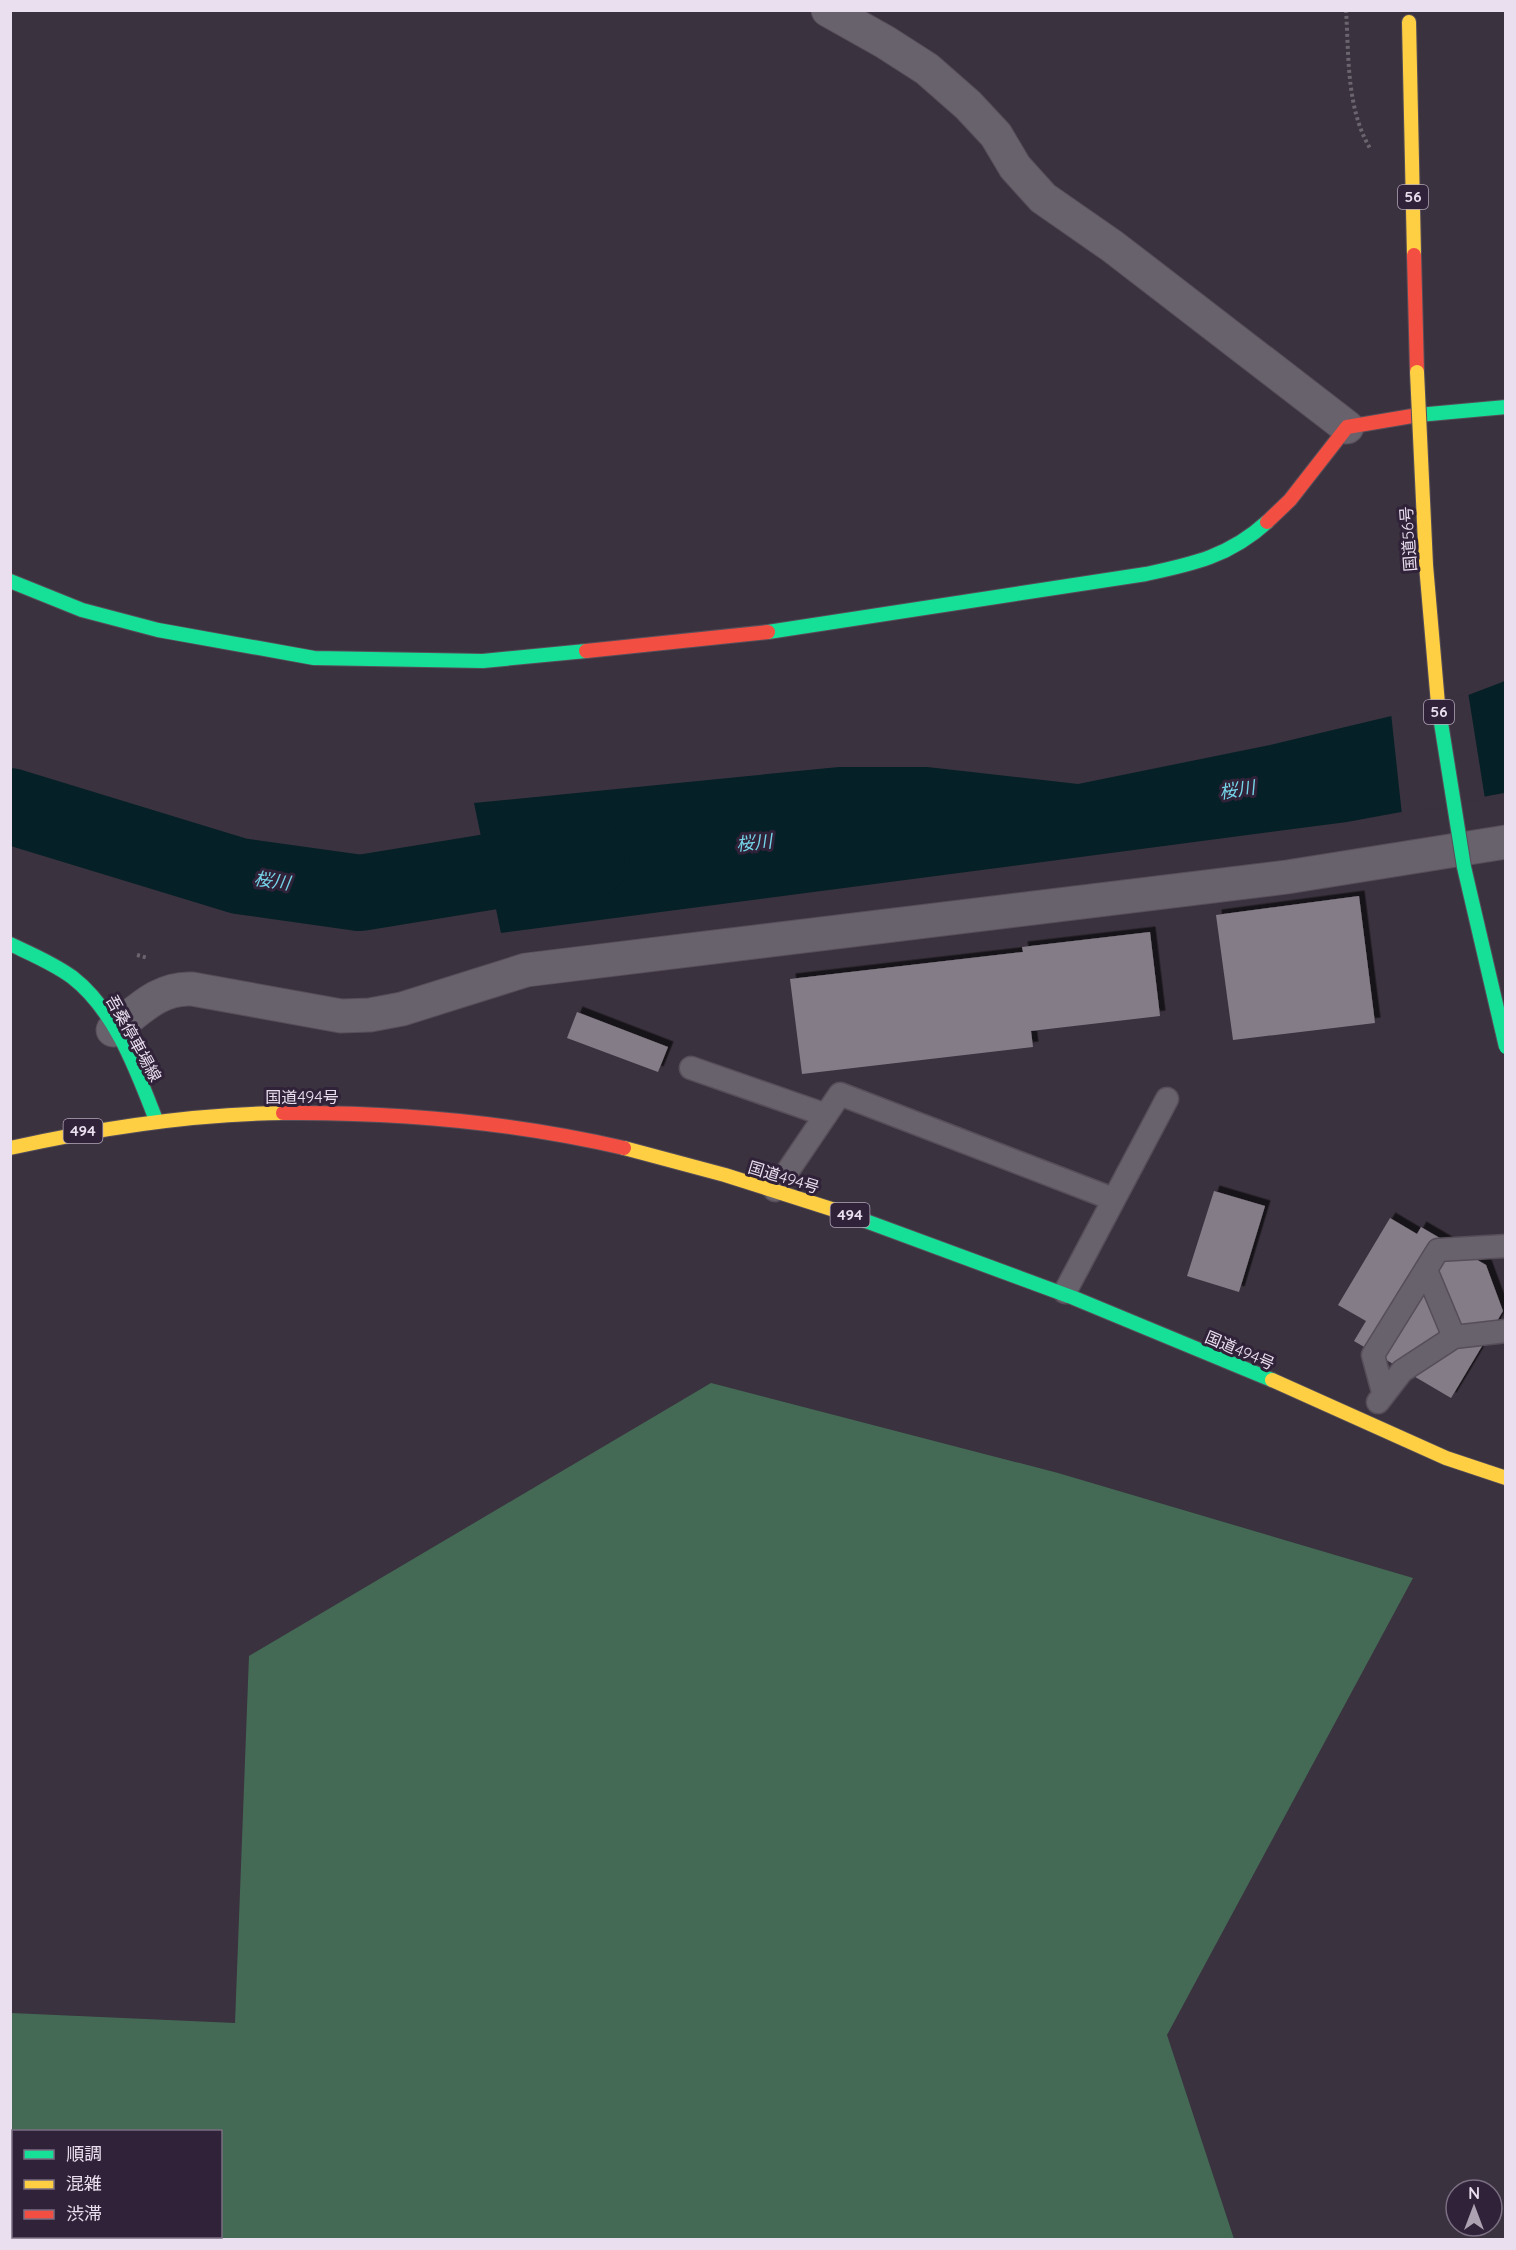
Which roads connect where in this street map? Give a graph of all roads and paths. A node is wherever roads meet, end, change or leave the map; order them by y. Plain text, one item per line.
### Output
1 (828, 10) edge
2 (1346, 10) edge
3 (1409, 22) dead end
4 (1374, 155) dead end
5 (1506, 407) edge
6 (1347, 427) junction
7 (10, 581) edge
8 (1506, 842) edge
9 (10, 944) edge
10 (113, 1030) junction
11 (1506, 1047) edge
12 (691, 1068) dead end
13 (1167, 1099) dead end
14 (826, 1115) junction
15 (156, 1120) junction
16 (10, 1148) edge
17 (775, 1190) junction
18 (1113, 1199) junction
19 (1506, 1246) edge
20 (1426, 1270) junction
21 (1065, 1292) junction
22 (1506, 1331) edge
23 (1454, 1337) junction
24 (1383, 1392) junction
25 (1368, 1422) junction
26 (1506, 1478) edge

1 - 6 street
2 - 4 path
3 - 11 main road, 国道56号 / 56, bridge
5 - 6 main road
6 - 7 main road
8 - 10 street
9 - 10 main road, 吾桑停車場線
10 - 15 main road, 吾桑停車場線
12 - 14 lane
13 - 18 lane
14 - 17 lane
14 - 18 lane
15 - 16 main road, 国道494号 / 494
15 - 17 main road, 国道494号 / 494
17 - 21 main road, 国道494号 / 494
18 - 21 lane
19 - 20 lane
20 - 23 lane
20 - 24 lane
21 - 25 main road, 国道494号 / 494
22 - 23 lane
23 - 24 lane
24 - 25 lane
25 - 26 main road, 国道494号 / 494

